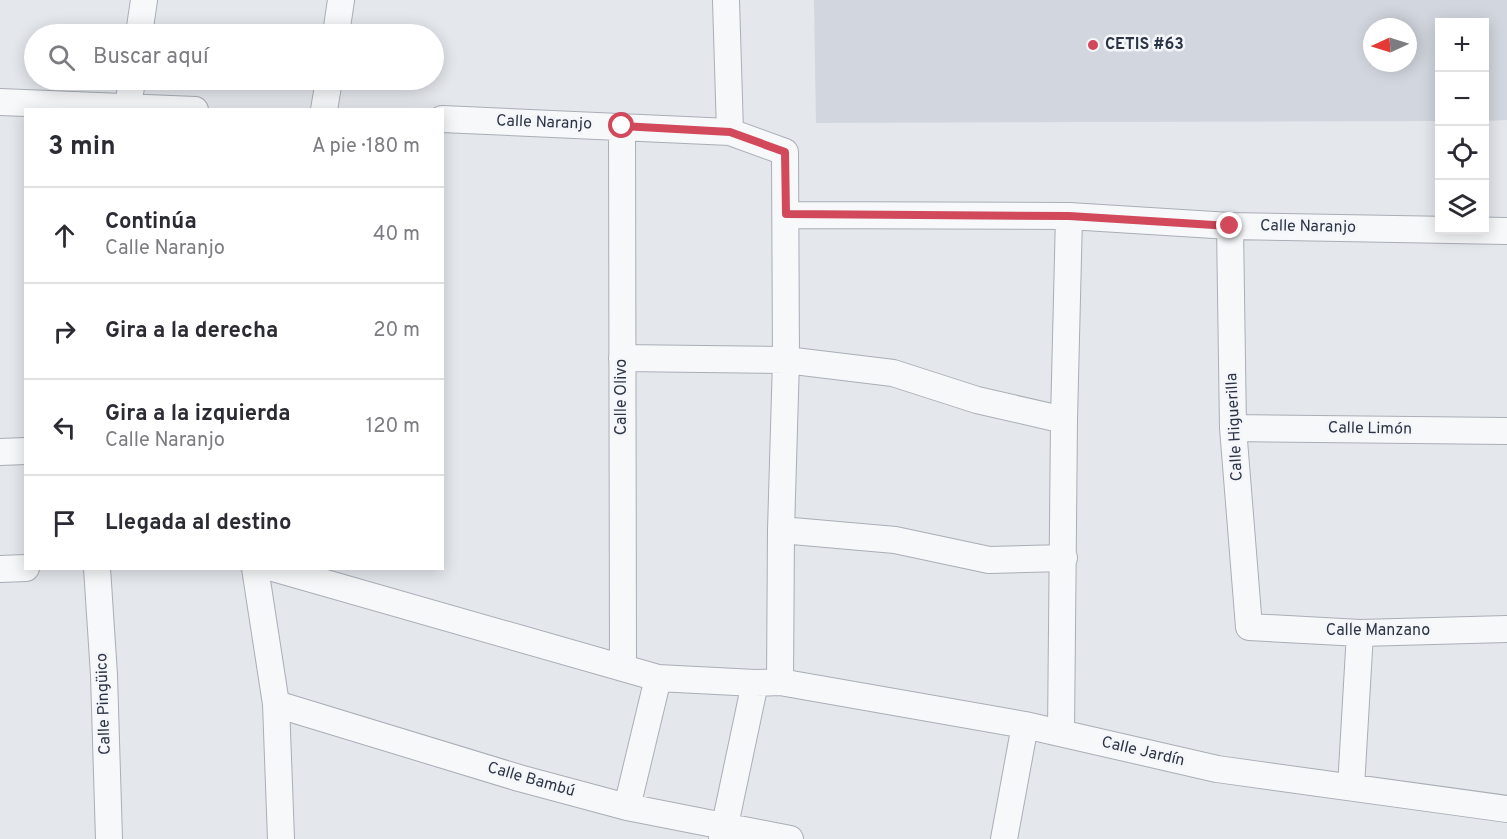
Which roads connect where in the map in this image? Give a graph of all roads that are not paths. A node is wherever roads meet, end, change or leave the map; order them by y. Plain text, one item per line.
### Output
1 (144, 0) edge
2 (341, 0) edge
3 (726, 0) edge
4 (140, 24) edge
5 (337, 24) edge
6 (131, 90) edge
7 (327, 90) edge
8 (0, 102) edge
9 (27, 106) edge
10 (128, 107) junction
11 (150, 108) edge
12 (324, 108) edge
13 (444, 119) edge
14 (622, 126) junction
15 (730, 132) junction
16 (786, 214) junction
17 (1069, 216) junction
18 (1230, 226) junction
19 (1507, 231) edge
20 (622, 358) junction
21 (786, 360) junction
22 (1064, 420) junction
23 (1233, 428) junction
24 (1507, 431) edge
25 (24, 451) edge
26 (0, 452) edge
27 (781, 530) junction
28 (1064, 558) junction
29 (24, 568) edge
30 (0, 569) edge
31 (97, 570) edge
32 (255, 570) edge
33 (280, 570) edge
34 (1249, 627) joint
35 (1507, 629) edge
36 (1360, 633) junction
37 (623, 667) junction
38 (658, 678) junction
39 (768, 682) junction
40 (276, 704) junction
41 (1025, 725) junction
42 (1061, 733) junction
43 (1351, 787) junction
44 (627, 807) junction
45 (1507, 808) edge
46 (723, 833) edge
47 (109, 839) edge
48 (280, 839) edge
49 (790, 839) edge
50 (1004, 839) edge

1 - 4 street
2 - 5 street
3 - 15 street
6 - 10 street
7 - 12 street
8 - 9 street
9 - 10 street
10 - 11 street
13 - 14 street, Calle Naranjo
14 - 15 street, Calle Naranjo
14 - 20 street, Calle Olivo
15 - 16 street, Calle Naranjo
16 - 17 street, Calle Naranjo
16 - 21 street
17 - 18 street, Calle Naranjo
17 - 22 street
18 - 19 street, Calle Naranjo
18 - 23 street, Calle Higuerilla
20 - 21 street
20 - 37 street, Calle Olivo
21 - 22 street
21 - 27 street
22 - 28 street
23 - 24 street, Calle Limón
23 - 34 street, Calle Higuerilla
25 - 26 street
27 - 28 street
27 - 39 street
28 - 42 street
29 - 30 street
31 - 47 street, Calle Pingüico
32 - 40 street
33 - 37 street, Calle Jardín
34 - 36 street, Calle Manzano
35 - 36 street, Calle Manzano
36 - 43 street
37 - 38 street, Calle Jardín
38 - 39 street, Calle Jardín
38 - 44 street
39 - 41 street, Calle Jardín
39 - 46 street
40 - 44 street, Calle Bambú
40 - 48 street
41 - 42 street, Calle Jardín
41 - 50 street
42 - 43 street, Calle Jardín
43 - 45 street, Calle Jardín
44 - 46 street, Calle Bambú
46 - 49 street, Calle Bambú

